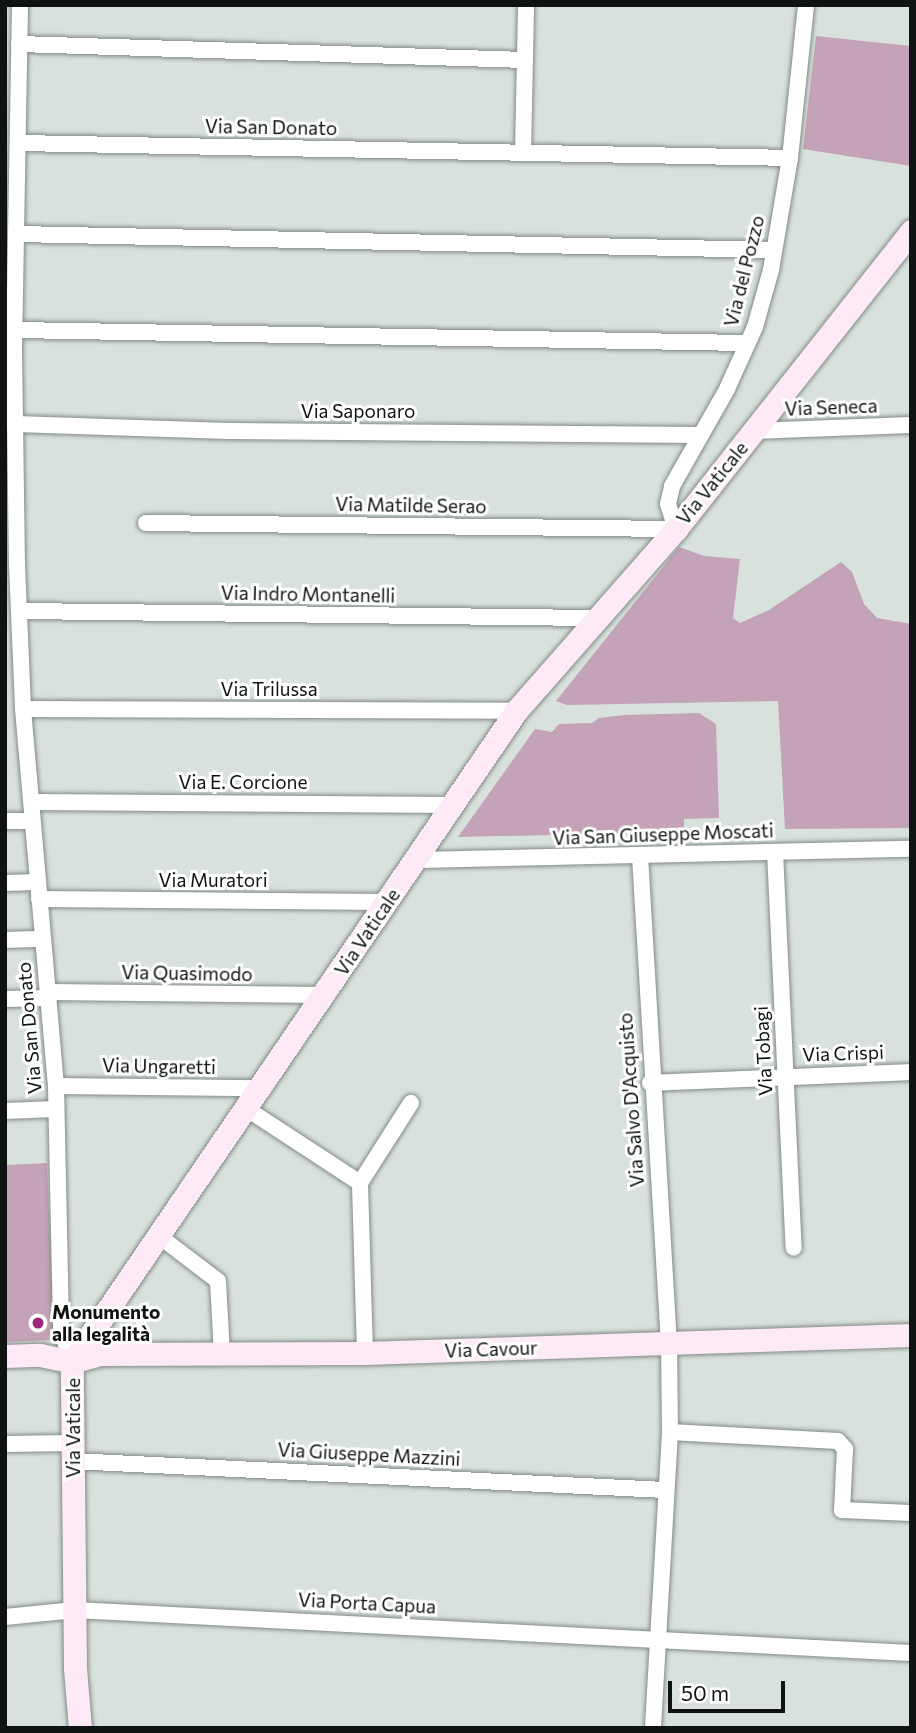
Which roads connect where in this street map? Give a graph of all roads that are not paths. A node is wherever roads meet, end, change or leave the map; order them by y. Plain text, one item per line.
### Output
1 (20, 5) edge
2 (526, 5) edge
3 (806, 5) edge
4 (13, 26) edge
5 (19, 44) junction
6 (525, 60) junction
7 (12, 108) edge
8 (19, 143) junction
9 (523, 152) junction
10 (790, 158) junction
11 (11, 187) edge
12 (911, 231) edge
13 (17, 234) junction
14 (775, 250) junction
15 (10, 274) edge
16 (15, 330) junction
17 (747, 343) junction
18 (10, 351) edge
19 (11, 414) edge
20 (911, 425) edge
21 (753, 431) junction
22 (701, 435) junction
23 (10, 465) edge
24 (146, 523) dead end
25 (676, 529) junction
26 (11, 565) edge
27 (20, 611) junction
28 (595, 618) junction
29 (22, 688) junction
30 (5, 689) edge
31 (23, 709) junction
32 (516, 711) junction
33 (32, 802) junction
34 (454, 805) junction
35 (5, 821) edge
36 (32, 821) junction
37 (911, 849) edge
38 (775, 852) junction
39 (640, 856) junction
40 (416, 860) junction
41 (37, 882) junction
42 (5, 883) edge
43 (39, 899) junction
44 (387, 902) junction
45 (42, 939) junction
46 (5, 940) edge
47 (49, 995) junction
48 (324, 995) junction
49 (5, 999) edge
50 (911, 1072) edge
51 (785, 1076) junction
52 (650, 1083) junction
53 (56, 1086) junction
54 (261, 1088) junction
55 (411, 1103) dead end
56 (247, 1108) junction
57 (57, 1109) junction
58 (5, 1111) edge
59 (360, 1183) junction
60 (159, 1236) junction
61 (794, 1248) dead end
62 (911, 1335) edge
63 (669, 1341) junction
64 (365, 1353) junction
65 (222, 1355) junction
66 (5, 1356) edge
67 (72, 1362) junction
68 (670, 1432) junction
69 (5, 1444) edge
70 (72, 1452) junction
71 (665, 1490) junction
72 (911, 1513) edge
73 (75, 1610) junction
74 (5, 1617) edge
75 (657, 1638) junction
76 (911, 1653) edge
77 (80, 1728) edge
78 (653, 1728) edge

1 - 4 street, Via San Donato
2 - 6 street
3 - 10 street, Via del Pozzo
4 - 5 street, Via San Donato
5 - 6 street
5 - 7 street, Via San Donato
6 - 9 street
7 - 8 street, Via San Donato
8 - 9 street, Via San Donato
8 - 11 street, Via San Donato
9 - 10 street, Via San Donato
10 - 14 street, Via del Pozzo
11 - 13 street, Via San Donato
12 - 21 street, Via Vaticale
13 - 14 street
13 - 15 street, Via San Donato
14 - 17 street, Via del Pozzo
15 - 16 street, Via San Donato
16 - 17 street
16 - 18 street, Via San Donato
17 - 22 street, Via del Pozzo
18 - 19 street, Via San Donato
19 - 22 street, Via Saponaro
19 - 23 street, Via San Donato
20 - 21 street, Via Seneca
21 - 25 street, Via Vaticale
22 - 25 street, Via del Pozzo
23 - 26 street, Via San Donato
24 - 25 street, Via Matilde Serao
25 - 28 street, Via Vaticale
26 - 27 street, Via San Donato
27 - 28 street, Via Indro Montanelli
27 - 29 street, Via San Donato
28 - 32 street, Via Vaticale
29 - 30 street
29 - 31 street, Via San Donato
31 - 32 street, Via Trilussa
31 - 33 street, Via San Donato
32 - 34 street, Via Vaticale
33 - 34 street, Via E. Corcione
33 - 36 street, Via San Donato
34 - 40 street, Via Vaticale
35 - 36 street
36 - 41 street, Via San Donato
37 - 38 street, Via San Giuseppe Moscati
38 - 39 street, Via San Giuseppe Moscati
38 - 51 street, Via Tobagi
39 - 40 street, Via San Giuseppe Moscati
39 - 52 street, Via Salvo D'Acquisto
40 - 44 street, Via Vaticale
41 - 42 street
41 - 43 street, Via San Donato
43 - 44 street, Via Muratori
43 - 45 street, Via San Donato
44 - 48 street, Via Vaticale
45 - 46 street
45 - 47 street, Via San Donato
47 - 48 street, Via Quasimodo
47 - 49 street, Via Quasimodo
47 - 53 street, Via San Donato
48 - 54 street, Via Vaticale
50 - 51 street, Via Crispi
51 - 52 street, Via Crispi
51 - 61 street, Via Tobagi
52 - 63 street, Via Salvo D'Acquisto
53 - 54 street, Via Ungaretti
53 - 57 street, Via San Donato
54 - 56 street, Via Vaticale
55 - 59 street
56 - 59 street
56 - 60 street, Via Vaticale
57 - 58 street
57 - 67 street, Via San Donato
59 - 64 street
60 - 65 street
60 - 67 street, Via Vaticale
62 - 63 street, Via Cavour
63 - 64 street, Via Cavour
63 - 68 street, Via Salvo D'Acquisto
64 - 65 street, Via Cavour
65 - 67 street, Via Cavour
66 - 67 street
67 - 70 street, Via Vaticale
68 - 71 street, Via Salvo D'Acquisto
68 - 72 street
69 - 70 street, Via Giuseppe Mazzini
70 - 71 street, Via Giuseppe Mazzini
70 - 73 street, Via Vaticale
71 - 75 street, Via Salvo D'Acquisto
73 - 74 street, Via Porta Capua
73 - 75 street, Via Porta Capua
73 - 77 street, Via Vaticale
75 - 76 street, Via Porta Capua
75 - 78 street, Via Salvo D'Acquisto

